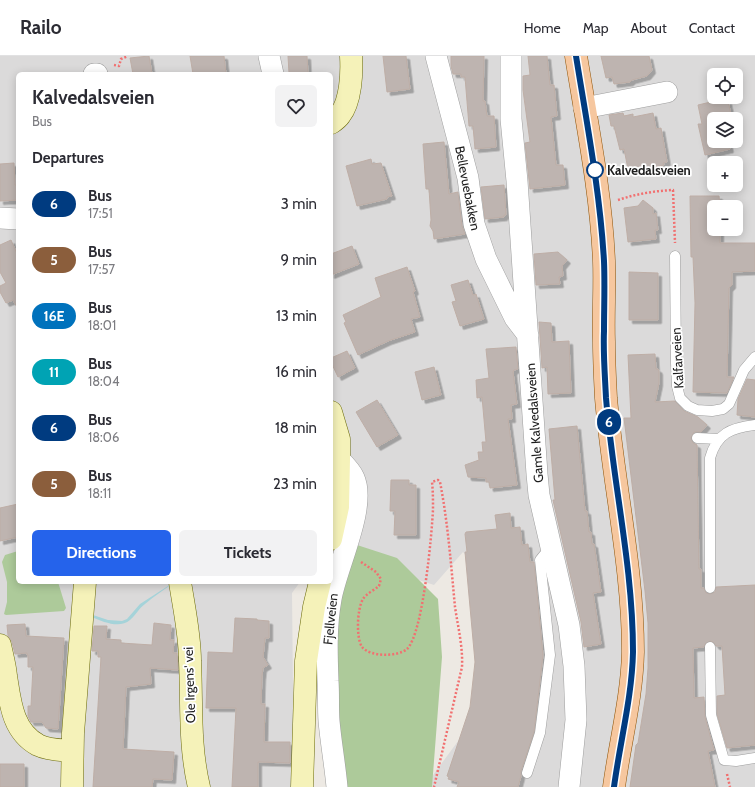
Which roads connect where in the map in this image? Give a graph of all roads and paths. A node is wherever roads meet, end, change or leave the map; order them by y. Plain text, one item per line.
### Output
1 (128, 56) edge
2 (269, 56) edge
3 (351, 56) edge
4 (436, 56) edge
5 (511, 56) edge
6 (576, 56) edge
7 (117, 66) dead end
8 (273, 72) edge
9 (667, 92) dead end
10 (584, 108) junction
11 (333, 121) edge
12 (614, 202) dead end
13 (0, 218) edge
14 (16, 219) edge
15 (675, 235) dead end
16 (675, 256) dead end
17 (528, 335) junction
18 (755, 357) edge
19 (333, 419) edge
20 (755, 425) edge
21 (697, 438) dead end
22 (720, 439) junction
23 (340, 459) junction
24 (333, 530) edge
25 (554, 554) junction
26 (360, 561) dead end
27 (85, 584) edge
28 (180, 584) edge
29 (320, 584) edge
30 (710, 588) dead end
31 (0, 645) edge
32 (710, 647) dead end
33 (72, 751) junction
34 (755, 758) edge
35 (527, 773) dead end
36 (72, 787) edge
37 (199, 787) edge
38 (302, 787) edge
39 (337, 787) edge
40 (434, 787) edge
41 (569, 787) edge
42 (614, 787) edge

1 - 7 path
2 - 8 street
3 - 11 street
4 - 17 street, Bellevuebakken
5 - 17 street, Gamle Kalvedalsveien
6 - 10 main road
9 - 10 street
10 - 42 main road
12 - 15 path
13 - 14 street
16 - 18 lane, Kalfarveien
17 - 25 street, Gamle Kalvedalsveien
19 - 23 street
20 - 22 lane
21 - 22 lane
22 - 30 lane
23 - 24 street
23 - 39 street, Fjellveien
25 - 35 lane
25 - 41 street, Gamle Kalvedalsveien
26 - 40 path
27 - 33 street
28 - 37 street, Ole Irgens' vei
29 - 38 street
31 - 33 street
32 - 34 lane
33 - 36 street

